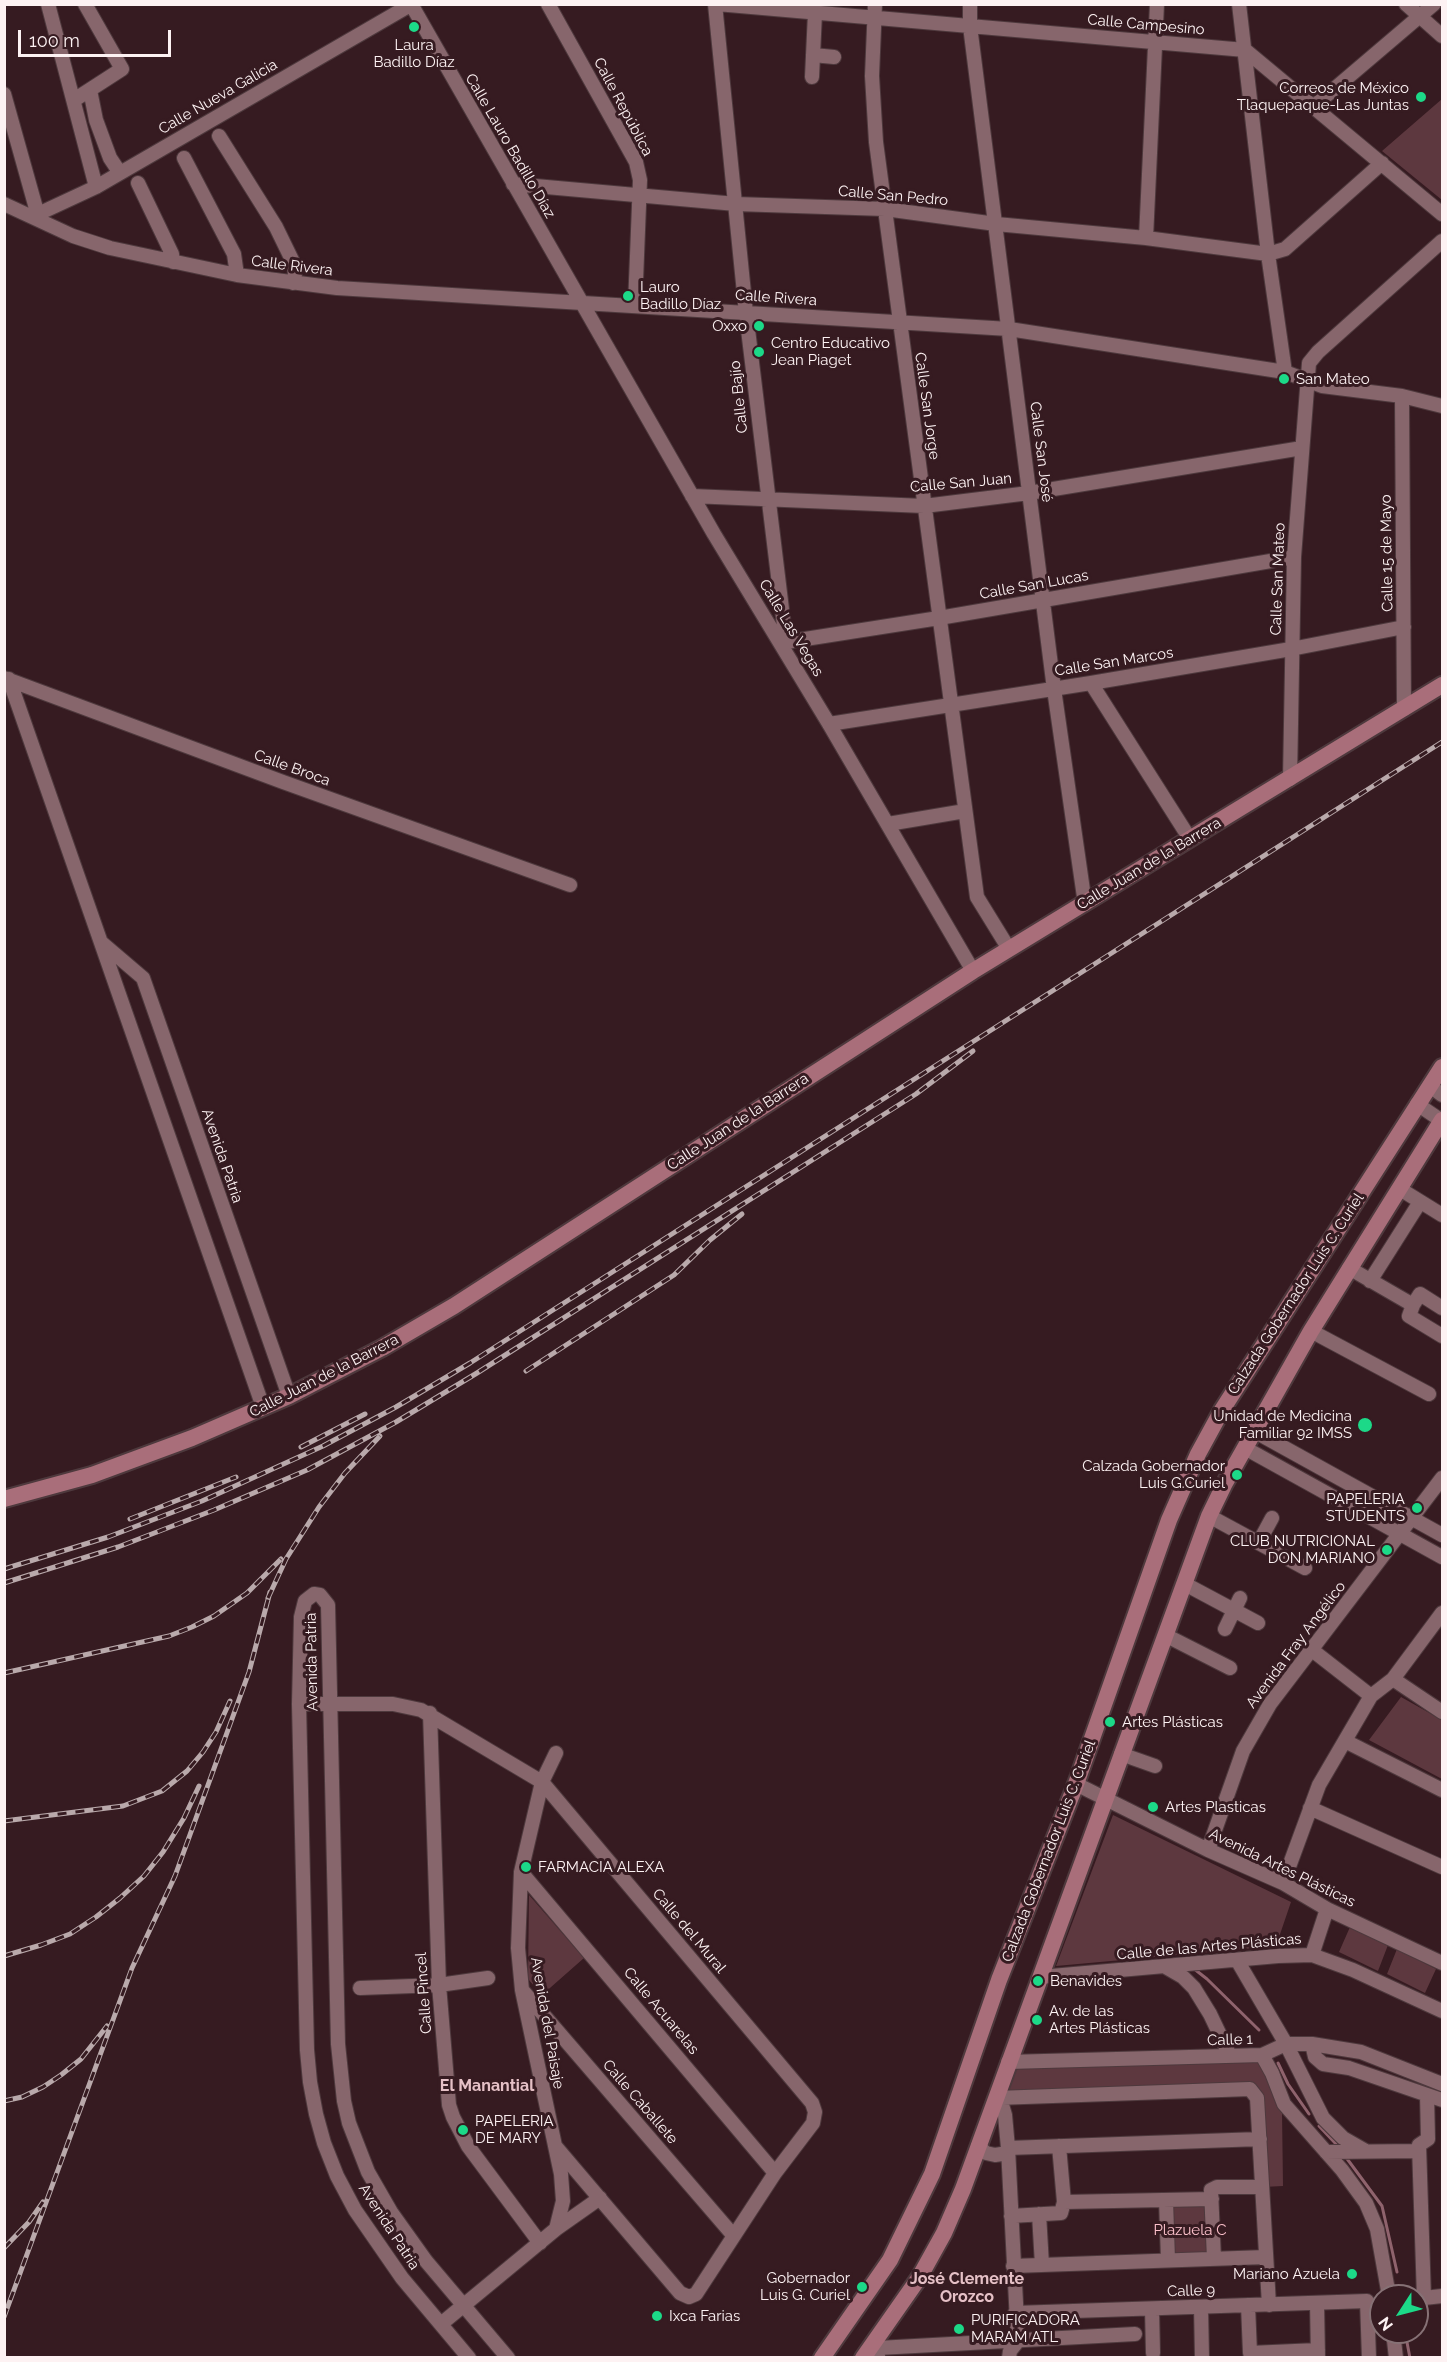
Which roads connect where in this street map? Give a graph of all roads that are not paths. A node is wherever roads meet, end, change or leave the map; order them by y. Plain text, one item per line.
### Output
1 (48, 4) edge
2 (85, 4) edge
3 (548, 4) edge
4 (716, 4) edge
5 (970, 4) edge
6 (1157, 4) edge
7 (1239, 4) edge
8 (1406, 4) edge
9 (1434, 4) edge
10 (411, 5) edge
11 (874, 11) edge
12 (815, 13) junction
13 (1420, 17) junction
14 (970, 26) junction
15 (1443, 36) edge
16 (1155, 43) junction
17 (1245, 50) junction
18 (813, 55) junction
19 (834, 57) dead end
20 (812, 77) dead end
21 (90, 90) junction
22 (4, 94) edge
23 (74, 100) junction
24 (1313, 107) junction
25 (219, 136) dead end
26 (184, 158) dead end
27 (1382, 163) junction
28 (120, 173) junction
29 (138, 183) dead end
30 (513, 184) junction
31 (96, 187) junction
32 (639, 195) junction
33 (4, 204) edge
34 (736, 204) junction
35 (885, 209) junction
36 (1443, 214) edge
37 (38, 217) junction
38 (996, 224) junction
39 (1146, 238) junction
40 (1443, 241) edge
41 (1268, 254) junction
42 (173, 262) junction
43 (237, 275) junction
44 (293, 283) junction
45 (582, 303) junction
46 (635, 306) junction
47 (747, 313) junction
48 (899, 324) junction
49 (1009, 329) junction
50 (1285, 372) junction
51 (1307, 380) junction
52 (1402, 396) junction
53 (1441, 404) edge
54 (1302, 448) junction
55 (1029, 493) junction
56 (692, 496) junction
57 (768, 499) junction
58 (924, 506) junction
59 (1294, 558) junction
60 (1043, 600) junction
61 (939, 618) junction
62 (1404, 627) junction
63 (783, 641) junction
64 (1291, 649) junction
65 (7, 678) edge
66 (1091, 683) junction
67 (1443, 685) edge
68 (1054, 689) junction
69 (951, 705) junction
70 (1404, 709) junction
71 (830, 724) junction
72 (1290, 779) junction
73 (965, 811) junction
74 (888, 824) junction
75 (1190, 839) junction
76 (570, 885) dead end
77 (1085, 904) junction
78 (101, 942) junction
79 (1009, 949) junction
80 (973, 970) junction
81 (1443, 1067) edge
82 (1436, 1091) edge
83 (1417, 1104) junction
84 (1442, 1121) edge
85 (1400, 1189) junction
86 (1420, 1202) junction
87 (1443, 1215) edge
88 (1349, 1268) junction
89 (1370, 1281) junction
90 (1413, 1305) junction
91 (1443, 1308) edge
92 (1311, 1331) junction
93 (1443, 1336) edge
94 (1429, 1394) dead end
95 (289, 1396) junction
96 (263, 1407) junction
97 (1254, 1431) junction
98 (1245, 1448) junction
99 (1443, 1478) edge
100 (4, 1499) edge
101 (1209, 1516) junction
102 (1272, 1518) dead end
103 (1412, 1519) junction
104 (1400, 1535) junction
105 (1443, 1535) edge
106 (1259, 1542) junction
107 (1443, 1557) edge
108 (1305, 1568) dead end
109 (1185, 1584) junction
110 (1237, 1604) junction
111 (1443, 1613) edge
112 (1258, 1623) dead end
113 (1225, 1629) dead end
114 (1165, 1635) junction
115 (1312, 1650) junction
116 (1230, 1668) dead end
117 (1393, 1680) junction
118 (1371, 1696) junction
119 (299, 1704) junction
120 (330, 1704) junction
121 (1443, 1712) edge
122 (430, 1713) junction
123 (1346, 1741) junction
124 (556, 1753) dead end
125 (1121, 1754) junction
126 (1155, 1766) dead end
127 (542, 1782) junction
128 (1076, 1784) junction
129 (1443, 1790) edge
130 (1104, 1799) junction
131 (1310, 1808) junction
132 (1208, 1850) junction
133 (1443, 1867) edge
134 (521, 1872) junction
135 (1283, 1883) junction
136 (1327, 1909) junction
137 (1312, 1955) junction
138 (1237, 1960) junction
139 (1443, 1963) edge
140 (1164, 1966) junction
141 (1040, 1977) junction
142 (488, 1978) dead end
143 (439, 1985) junction
144 (360, 1988) dead end
145 (522, 1990) junction
146 (1443, 2011) edge
147 (1286, 2044) junction
148 (1312, 2044) junction
149 (1262, 2055) junction
150 (1230, 2056) junction
151 (1008, 2062) junction
152 (1443, 2084) edge
153 (1427, 2095) junction
154 (998, 2098) junction
155 (1443, 2100) edge
156 (1260, 2139) junction
157 (978, 2146) junction
158 (1059, 2146) junction
159 (556, 2147) junction
160 (1008, 2150) junction
161 (1364, 2150) junction
162 (1419, 2151) junction
163 (1326, 2152) junction
164 (775, 2173) junction
165 (1262, 2187) junction
166 (1211, 2195) junction
167 (600, 2198) junction
168 (1166, 2200) junction
169 (1064, 2202) junction
170 (1039, 2214) junction
171 (1011, 2216) junction
172 (556, 2229) junction
173 (733, 2235) junction
174 (540, 2243) junction
175 (1266, 2257) junction
176 (1214, 2259) junction
177 (1168, 2260) junction
178 (1042, 2265) junction
179 (1013, 2266) junction
180 (1387, 2284) edge
181 (1443, 2296) edge
182 (1317, 2303) junction
183 (464, 2305) junction
184 (1248, 2305) junction
185 (1269, 2305) junction
186 (1201, 2307) junction
187 (1152, 2308) junction
188 (1015, 2313) junction
189 (441, 2324) junction
190 (1134, 2334) dead end
191 (1018, 2341) junction
192 (878, 2353) edge
193 (1153, 2353) dead end
194 (1257, 2354) edge
195 (1318, 2354) edge
196 (469, 2358) edge
197 (508, 2358) edge
198 (822, 2358) edge
199 (863, 2358) edge
200 (1009, 2358) edge
201 (1202, 2358) edge
202 (1369, 2358) edge

1 - 23 street
2 - 21 street
3 - 32 street, Calle República
4 - 12 street, Calle Campesino
4 - 34 street, Calle Bajío
5 - 14 street, Calle San José
6 - 16 street
7 - 17 street
8 - 13 street
9 - 13 street
10 - 28 street, Calle Nueva Galicia
10 - 30 street, Calle Lauro Badillo Díaz
11 - 12 street, Calle Campesino
11 - 14 street, Calle Campesino
11 - 35 street, Calle San Jorge
12 - 18 street
13 - 15 street
13 - 24 street
14 - 16 street, Calle Campesino
14 - 38 street, Calle San José
16 - 17 street, Calle Campesino
16 - 39 street
17 - 24 street
17 - 41 street
18 - 19 street
18 - 20 street
21 - 23 street
21 - 28 street
22 - 37 street
23 - 31 street
24 - 27 street
25 - 44 street
26 - 43 street
27 - 36 street
27 - 41 street
28 - 31 street, Calle Nueva Galicia
29 - 42 street
30 - 32 street, Calle San Pedro
30 - 45 street, Calle Lauro Badillo Díaz
31 - 37 street, Calle Nueva Galicia
32 - 34 street, Calle San Pedro
32 - 46 street, Calle República
33 - 37 street, Calle Rivera
34 - 35 street, Calle San Pedro
34 - 47 street, Calle Bajío
35 - 38 street, Calle San Pedro
35 - 48 street, Calle San Jorge
37 - 42 street, Calle Rivera
38 - 39 street, Calle San Pedro
38 - 49 street, Calle San José
39 - 41 street, Calle San Pedro
40 - 51 street, Calle San Mateo
41 - 50 street
42 - 43 street, Calle Rivera
43 - 44 street, Calle Rivera
44 - 45 street, Calle Rivera
45 - 46 street, Calle Rivera
45 - 56 street, Calle Las Vegas
46 - 47 street, Calle Rivera
47 - 48 street, Calle Rivera
47 - 57 street, Calle Bajío
48 - 49 street, Calle Rivera
48 - 58 street, Calle San Jorge
49 - 50 street, Calle Rivera
49 - 55 street, Calle San José
50 - 51 street, Calle Rivera
51 - 52 street, Calle Rivera
51 - 54 street, Calle San Mateo
52 - 53 street, Calle Rivera
52 - 62 street, Calle 15 de Mayo
54 - 55 street, Calle San Juan
54 - 59 street, Calle San Mateo
55 - 58 street, Calle San Juan
55 - 60 street, Calle San José
56 - 57 street, Calle San Juan
56 - 63 street, Calle Las Vegas
57 - 58 street, Calle San Juan
57 - 63 street, Calle Bajío
58 - 61 street, Calle San Jorge
59 - 60 street, Calle San Lucas
59 - 64 street, Calle San Mateo
60 - 61 street, Calle San Lucas
60 - 68 street, Calle San José
61 - 63 street, Calle San Lucas
61 - 69 street, Calle San Jorge
62 - 64 street, Calle San Marcos
62 - 70 street, Calle 15 de Mayo
63 - 71 street, Calle Las Vegas
64 - 66 street, Calle San Marcos
64 - 72 street, Calle San Mateo
65 - 76 street, Calle Broca
65 - 78 street
66 - 68 street, Calle San Marcos
66 - 75 street
67 - 70 main road, Calle Juan de la Barrera
68 - 69 street, Calle San Marcos
68 - 77 street, Calle San José
69 - 71 street, Calle San Marcos
69 - 73 street, Calle San Jorge
70 - 72 main road, Calle Juan de la Barrera
71 - 74 street, Calle Las Vegas
72 - 75 main road, Calle Juan de la Barrera
73 - 74 street
73 - 79 street, Calle San Jorge
74 - 80 street, Calle Las Vegas
75 - 77 main road, Calle Juan de la Barrera
77 - 79 main road, Calle Juan de la Barrera
78 - 95 street, Avenida Patria
78 - 96 street
79 - 80 main road, Calle Juan de la Barrera
80 - 95 main road, Calle Juan de la Barrera
81 - 82 main road, Calzada Gobernador Luis C. Curiel
82 - 83 main road, Calzada Gobernador Luis C. Curiel
83 - 84 street
83 - 128 main road, Calzada Gobernador Luis C. Curiel
84 - 85 main road, Calzada Gobernador Luis C. Curiel
85 - 86 street
85 - 88 main road, Calzada Gobernador Luis C. Curiel
86 - 87 street
86 - 89 street
88 - 89 street
88 - 92 main road, Calzada Gobernador Luis C. Curiel
89 - 90 street
90 - 91 street
90 - 93 street
92 - 94 street
92 - 97 main road, Calzada Gobernador Luis C. Curiel
95 - 96 main road, Calle Juan de la Barrera
96 - 100 main road, Calle Juan de la Barrera
97 - 98 main road, Calzada Gobernador Luis C. Curiel
97 - 103 street
98 - 101 main road, Calzada Gobernador Luis C. Curiel
98 - 104 street
99 - 103 street, Avenida Fray Angélico
101 - 106 street
101 - 109 main road, Calzada Gobernador Luis C. Curiel
102 - 106 street
103 - 104 street, Avenida Fray Angélico
103 - 105 street
104 - 107 street
104 - 115 street, Avenida Fray Angélico
106 - 108 street
109 - 110 street
109 - 114 main road, Calzada Gobernador Luis C. Curiel
110 - 112 street
110 - 113 street
111 - 117 street
114 - 116 street
114 - 125 main road, Calzada Gobernador Luis C. Curiel
115 - 118 street
115 - 132 street, Avenida Fray Angélico
117 - 118 street
117 - 121 street
118 - 123 street
119 - 120 street, Calle del Mural
119 - 120 street, Avenida Patria
119 - 189 street, Avenida Patria
120 - 122 street, Calle del Mural
120 - 183 street, Avenida Patria
122 - 127 street, Calle del Mural
122 - 143 street, Calle Pincel
123 - 129 street
123 - 131 street
124 - 127 street, Avenida del Paisaje
125 - 126 street
125 - 130 main road, Calzada Gobernador Luis C. Curiel
127 - 134 street, Avenida del Paisaje
127 - 164 street, Calle del Mural
128 - 130 street, Avenida Artes Plásticas
128 - 198 main road, Calzada Gobernador Luis C. Curiel
130 - 132 street, Avenida Artes Plásticas
130 - 141 main road, Calzada Gobernador Luis C. Curiel
131 - 133 street
131 - 135 street
132 - 135 street, Avenida Artes Plásticas
134 - 145 street, Avenida del Paisaje
134 - 164 street, Calle Acuarelas
135 - 136 street, Avenida Artes Plásticas
136 - 137 street
136 - 139 street, Avenida Artes Plásticas
137 - 138 street, Calle de las Artes Plásticas
137 - 146 street, Calle de las Artes Plásticas
138 - 140 street, Calle de las Artes Plásticas
138 - 147 street
140 - 141 street, Calle de las Artes Plásticas
140 - 150 street
141 - 151 main road, Calzada Gobernador Luis C. Curiel
142 - 143 street
143 - 144 street
143 - 174 street, Calle Pincel
145 - 159 street, Avenida del Paisaje
145 - 173 street, Calle Caballete
147 - 148 street, Calle 1
147 - 149 street, Calle 1
147 - 161 street
148 - 152 street, Calle 1
148 - 153 street
149 - 150 street, Calle 1
149 - 163 street
150 - 151 street, Calle 1
151 - 154 main road, Calzada Gobernador Luis C. Curiel
153 - 155 street
153 - 162 street
154 - 156 street
154 - 157 main road, Calzada Gobernador Luis C. Curiel
154 - 160 street
156 - 158 street
156 - 165 street
157 - 160 street
157 - 199 main road, Calzada Gobernador Luis C. Curiel
158 - 160 street
158 - 169 street
159 - 167 street
159 - 172 street, Avenida del Paisaje
160 - 171 street
161 - 162 street
161 - 163 street
162 - 181 street
163 - 180 street
164 - 173 street
165 - 166 street
165 - 175 street
166 - 168 street
166 - 176 street
167 - 172 street
167 - 173 street
168 - 169 street
168 - 177 street
169 - 170 street
170 - 171 street
170 - 178 street
171 - 179 street
172 - 174 street
174 - 183 street
175 - 176 street
175 - 185 street
176 - 177 street
177 - 178 street
178 - 179 street
179 - 188 street
182 - 185 street, Calle 9
182 - 195 street
182 - 202 street, Calle 9
183 - 189 street
183 - 197 street, Avenida Patria
184 - 185 street, Calle 9
184 - 186 street, Calle 9
184 - 194 street
186 - 187 street, Calle 9
186 - 201 street
187 - 188 street, Calle 9
187 - 193 street
188 - 191 street
189 - 196 street, Avenida Patria
190 - 191 street
191 - 192 street
191 - 200 street
194 - 195 street

